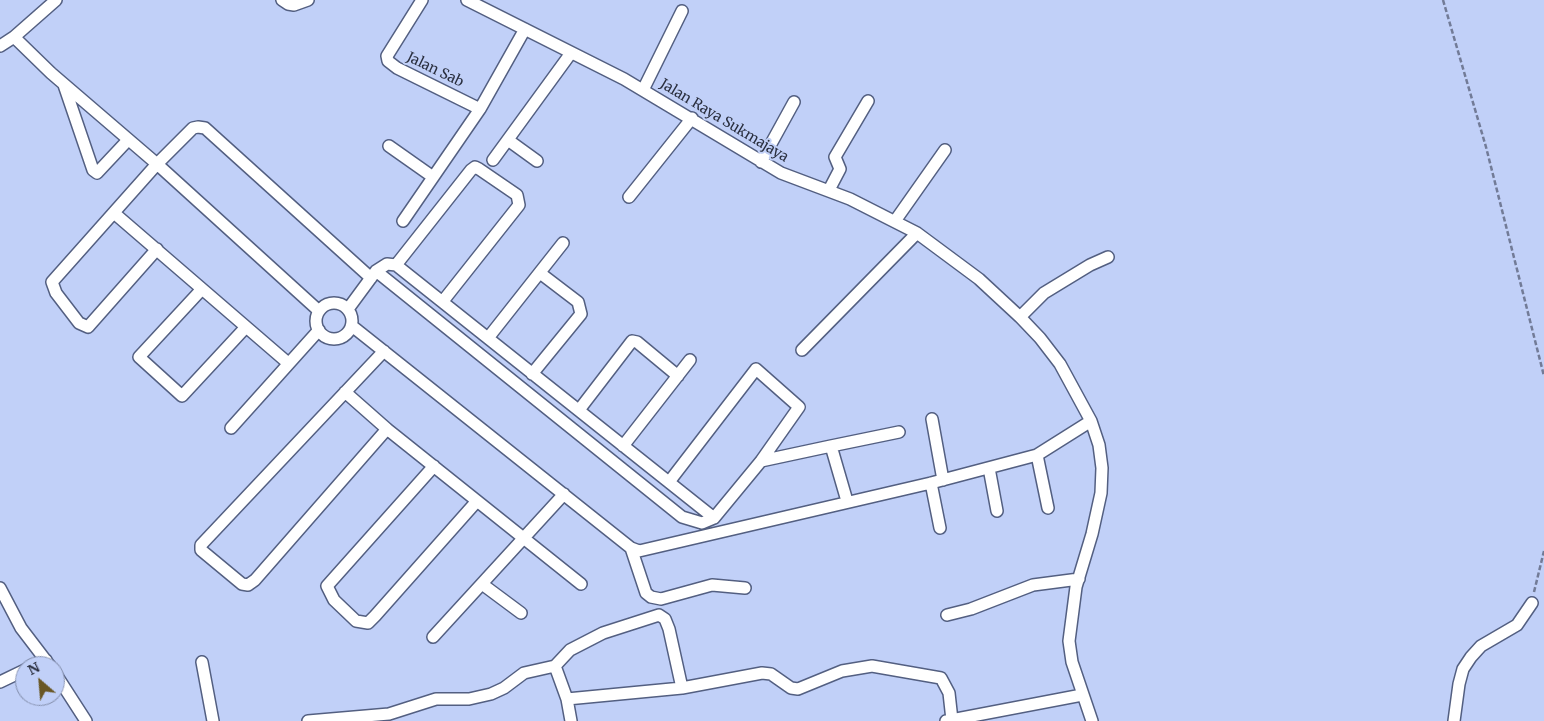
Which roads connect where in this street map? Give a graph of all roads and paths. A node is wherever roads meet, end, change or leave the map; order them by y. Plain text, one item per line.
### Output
1 (56, 0) edge
2 (282, 0) edge
3 (308, 0) edge
4 (422, 0) edge
5 (468, 0) edge
6 (1443, 0) edge
7 (682, 11) dead end
8 (525, 29) junction
9 (14, 37) junction
10 (0, 46) edge
11 (571, 53) junction
12 (63, 83) junction
13 (643, 90) junction
14 (868, 101) dead end
15 (794, 102) dead end
16 (480, 109) junction
17 (692, 118) junction
18 (128, 140) junction
19 (508, 140) junction
20 (389, 146) dead end
21 (945, 150) dead end
22 (493, 160) dead end
23 (538, 161) dead end
24 (761, 162) junction
25 (157, 164) junction
26 (433, 177) junction
27 (829, 190) junction
28 (628, 197) dead end
29 (114, 213) junction
30 (403, 221) dead end
31 (895, 221) junction
32 (916, 233) junction
33 (563, 243) dead end
34 (157, 250) junction
35 (1108, 257) dead end
36 (396, 265) junction
37 (540, 273) junction
38 (373, 274) junction
39 (202, 289) junction
40 (443, 301) junction
41 (348, 309) junction
42 (319, 311) junction
43 (1020, 317) junction
44 (352, 326) junction
45 (246, 327) junction
46 (319, 330) junction
47 (488, 338) junction
48 (802, 350) dead end
49 (384, 351) junction
50 (690, 360) dead end
51 (288, 363) junction
52 (532, 374) junction
53 (678, 376) junction
54 (1544, 376) edge
55 (345, 392) junction
56 (579, 410) junction
57 (932, 419) dead end
58 (1091, 420) junction
59 (231, 428) dead end
60 (387, 429) junction
61 (899, 432) dead end
62 (623, 446) junction
63 (831, 446) junction
64 (1037, 455) junction
65 (761, 461) junction
66 (434, 466) junction
67 (989, 468) junction
68 (943, 480) junction
69 (669, 482) junction
70 (931, 483) junction
71 (564, 494) junction
72 (477, 501) junction
73 (848, 501) junction
74 (1048, 508) dead end
75 (997, 511) dead end
76 (714, 518) junction
77 (940, 528) dead end
78 (523, 539) junction
79 (631, 548) junction
80 (1544, 551) edge
81 (1079, 578) junction
82 (482, 584) junction
83 (581, 584) dead end
84 (0, 588) edge
85 (745, 588) dead end
86 (1532, 603) joint
87 (521, 612) dead end
88 (947, 615) dead end
89 (433, 637) dead end
90 (43, 656) edge
91 (202, 662) dead end
92 (555, 666) junction
93 (15, 675) edge
94 (0, 682) edge
95 (65, 688) edge
96 (682, 688) junction
97 (1082, 695) junction
98 (567, 699) junction
99 (949, 720) edge
100 (86, 721) edge
101 (214, 721) edge
102 (308, 721) edge
103 (571, 721) edge
104 (1092, 721) edge
105 (1454, 721) edge

1 - 9 street
2 - 3 street
4 - 16 street, Jalan Sab
5 - 8 street, Jalan Raya Sukmajaya
6 - 54 path
7 - 13 street
8 - 11 street, Jalan Raya Sukmajaya
8 - 16 street
9 - 10 street
9 - 12 street
11 - 13 street, Jalan Raya Sukmajaya
11 - 19 street
12 - 18 street
12 - 18 street
13 - 17 street, Jalan Raya Sukmajaya
14 - 27 street
15 - 24 street
16 - 26 street
17 - 24 street, Jalan Raya Sukmajaya
17 - 28 street
18 - 25 street
19 - 22 street
19 - 23 street
20 - 26 street
21 - 31 street
24 - 27 street, Jalan Raya Sukmajaya
25 - 29 street
25 - 38 street
25 - 42 street
26 - 30 street
27 - 31 street, Jalan Raya Sukmajaya
29 - 34 street
29 - 34 street
31 - 32 street, Jalan Raya Sukmajaya
32 - 43 street, Jalan Raya Sukmajaya
32 - 48 street
33 - 37 street
34 - 39 street
35 - 43 street
36 - 38 street
36 - 40 street
36 - 40 street
37 - 47 street
37 - 52 street
38 - 41 street
38 - 76 street
39 - 45 street
39 - 45 street
40 - 47 street
41 - 42 street
41 - 44 street
42 - 46 street
43 - 58 street, Jalan Raya Sukmajaya
44 - 46 street
44 - 49 street
45 - 51 street
46 - 51 street
47 - 52 street
49 - 55 street
49 - 71 street
50 - 53 street
51 - 59 street
52 - 56 street
53 - 56 street
53 - 62 street
55 - 60 street
55 - 60 street
56 - 62 street
57 - 68 street
58 - 64 street
58 - 81 street, Jalan Raya Sukmajaya
60 - 66 street
61 - 63 street
62 - 69 street
63 - 65 street
63 - 73 street
64 - 67 street
64 - 74 street
65 - 69 street
65 - 76 street
66 - 72 street
66 - 72 street
67 - 68 street
67 - 75 street
68 - 70 street
69 - 76 street
70 - 73 street
70 - 77 street
71 - 78 street
71 - 79 street
72 - 78 street
73 - 79 street
78 - 82 street
78 - 83 street
79 - 85 street
80 - 86 path
81 - 88 street
81 - 97 street, Jalan Raya Sukmajaya
82 - 87 street
82 - 89 street
84 - 90 street
86 - 105 street
91 - 101 street
92 - 96 street
92 - 98 street
92 - 102 street
93 - 94 street
95 - 100 street
96 - 98 street
96 - 99 street
97 - 99 street
97 - 104 street, Jalan Raya Sukmajaya
98 - 103 street

